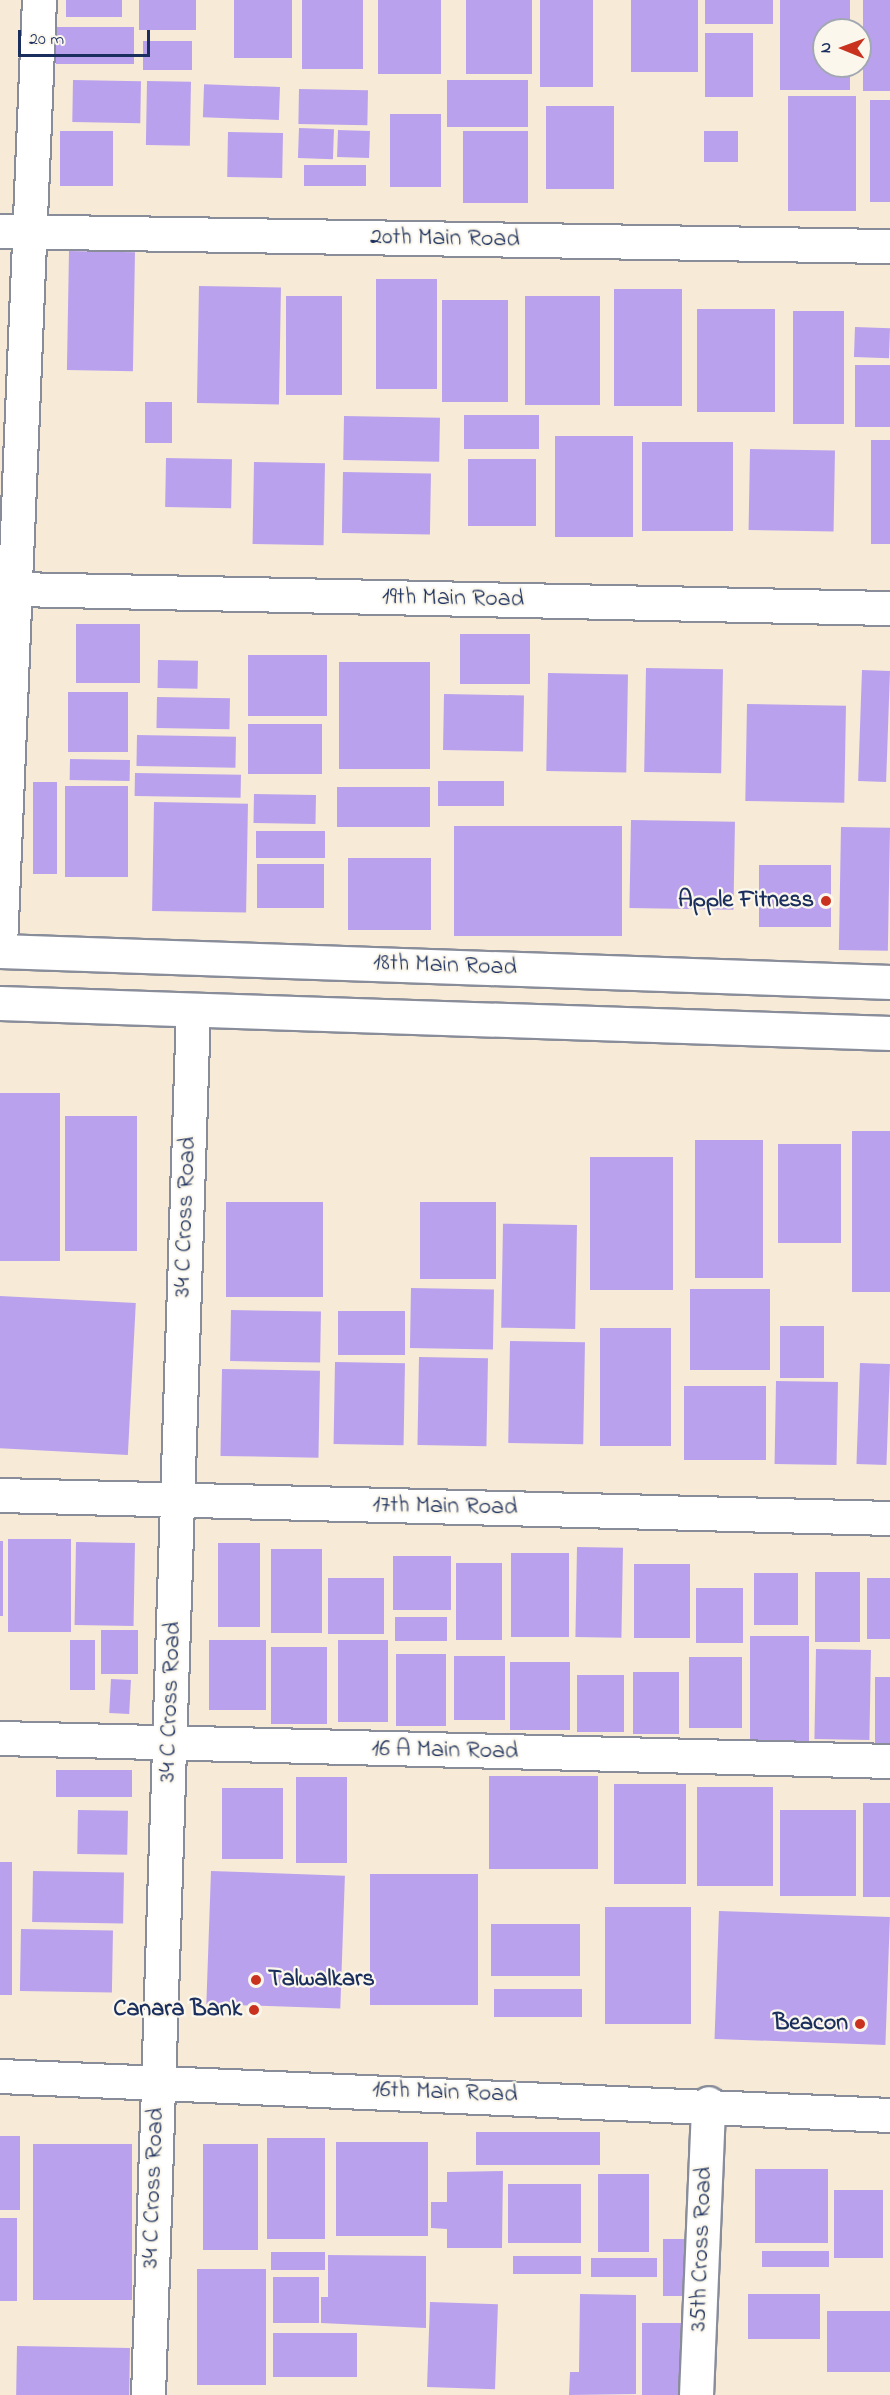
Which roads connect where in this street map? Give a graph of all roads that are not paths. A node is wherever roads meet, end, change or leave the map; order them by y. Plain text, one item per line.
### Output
1 (39, 0) edge
2 (15, 231) edge
3 (890, 246) edge
4 (16, 589) junction
5 (890, 608) edge
6 (0, 946) edge
7 (0, 951) edge
8 (890, 982) edge
9 (0, 1003) edge
10 (193, 1010) junction
11 (890, 1033) edge
12 (0, 1496) edge
13 (176, 1501) junction
14 (890, 1518) edge
15 (0, 1738) edge
16 (170, 1745) junction
17 (890, 1761) edge
18 (0, 2076) edge
19 (158, 2082) junction
20 (708, 2103) junction
21 (890, 2115) edge
22 (148, 2395) edge
23 (696, 2395) edge

1 - 2 street
2 - 3 street, 20th Main Road
2 - 4 street
4 - 5 street, 19th Main Road
4 - 6 street
7 - 8 street, 18th Main Road
9 - 10 street
10 - 11 street
10 - 13 street, 34 C Cross Road
12 - 13 street, 17th Main Road
13 - 14 street, 17th Main Road
13 - 16 street, 34 C Cross Road
15 - 16 street, 16 A Main Road
16 - 17 street, 16 A Main Road
16 - 19 street, 34 C Cross Road
18 - 19 street, 16th Main Road
19 - 20 street, 16th Main Road
19 - 22 street, 34 C Cross Road
20 - 21 street, 16th Main Road
20 - 23 street, 35th Cross Road

